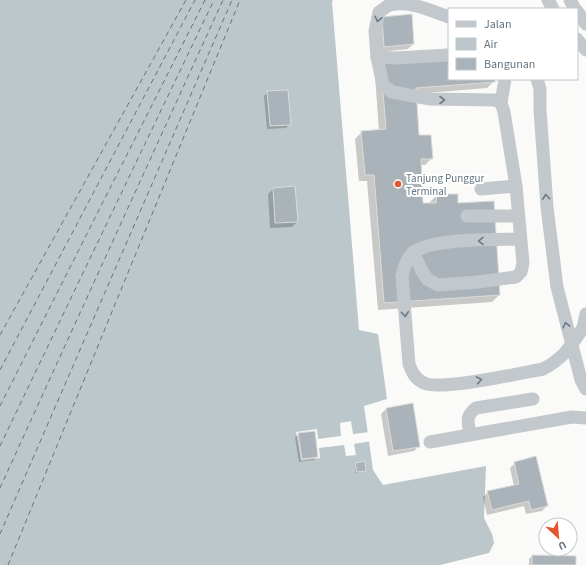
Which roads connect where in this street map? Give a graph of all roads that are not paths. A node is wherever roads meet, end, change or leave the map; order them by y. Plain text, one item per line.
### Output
1 (578, 13) edge
2 (448, 17) edge
3 (586, 24) edge
4 (578, 40) edge
5 (586, 50) edge
6 (448, 55) edge
7 (377, 57) junction
8 (506, 80) edge
9 (537, 80) edge
10 (501, 103) junction
11 (516, 186) junction
12 (481, 189) dead end
13 (467, 216) dead end
14 (518, 216) junction
15 (520, 239) junction
16 (413, 252) junction
17 (586, 314) edge
18 (586, 389) edge
19 (533, 399) dead end
20 (586, 418) edge
21 (470, 434) junction
22 (430, 442) dead end

1 - 3 lane
2 -> 7 lane
4 - 5 lane
6 - 7 lane
7 -> 10 lane
8 - 10 lane
18 -> 9 lane
10 - 11 lane
11 - 12 lane
11 - 14 lane
13 - 14 lane
14 - 15 lane
15 -> 16 lane
15 - 16 lane
16 -> 17 lane, bridge
19 - 21 lane
20 - 21 lane
21 - 22 lane

